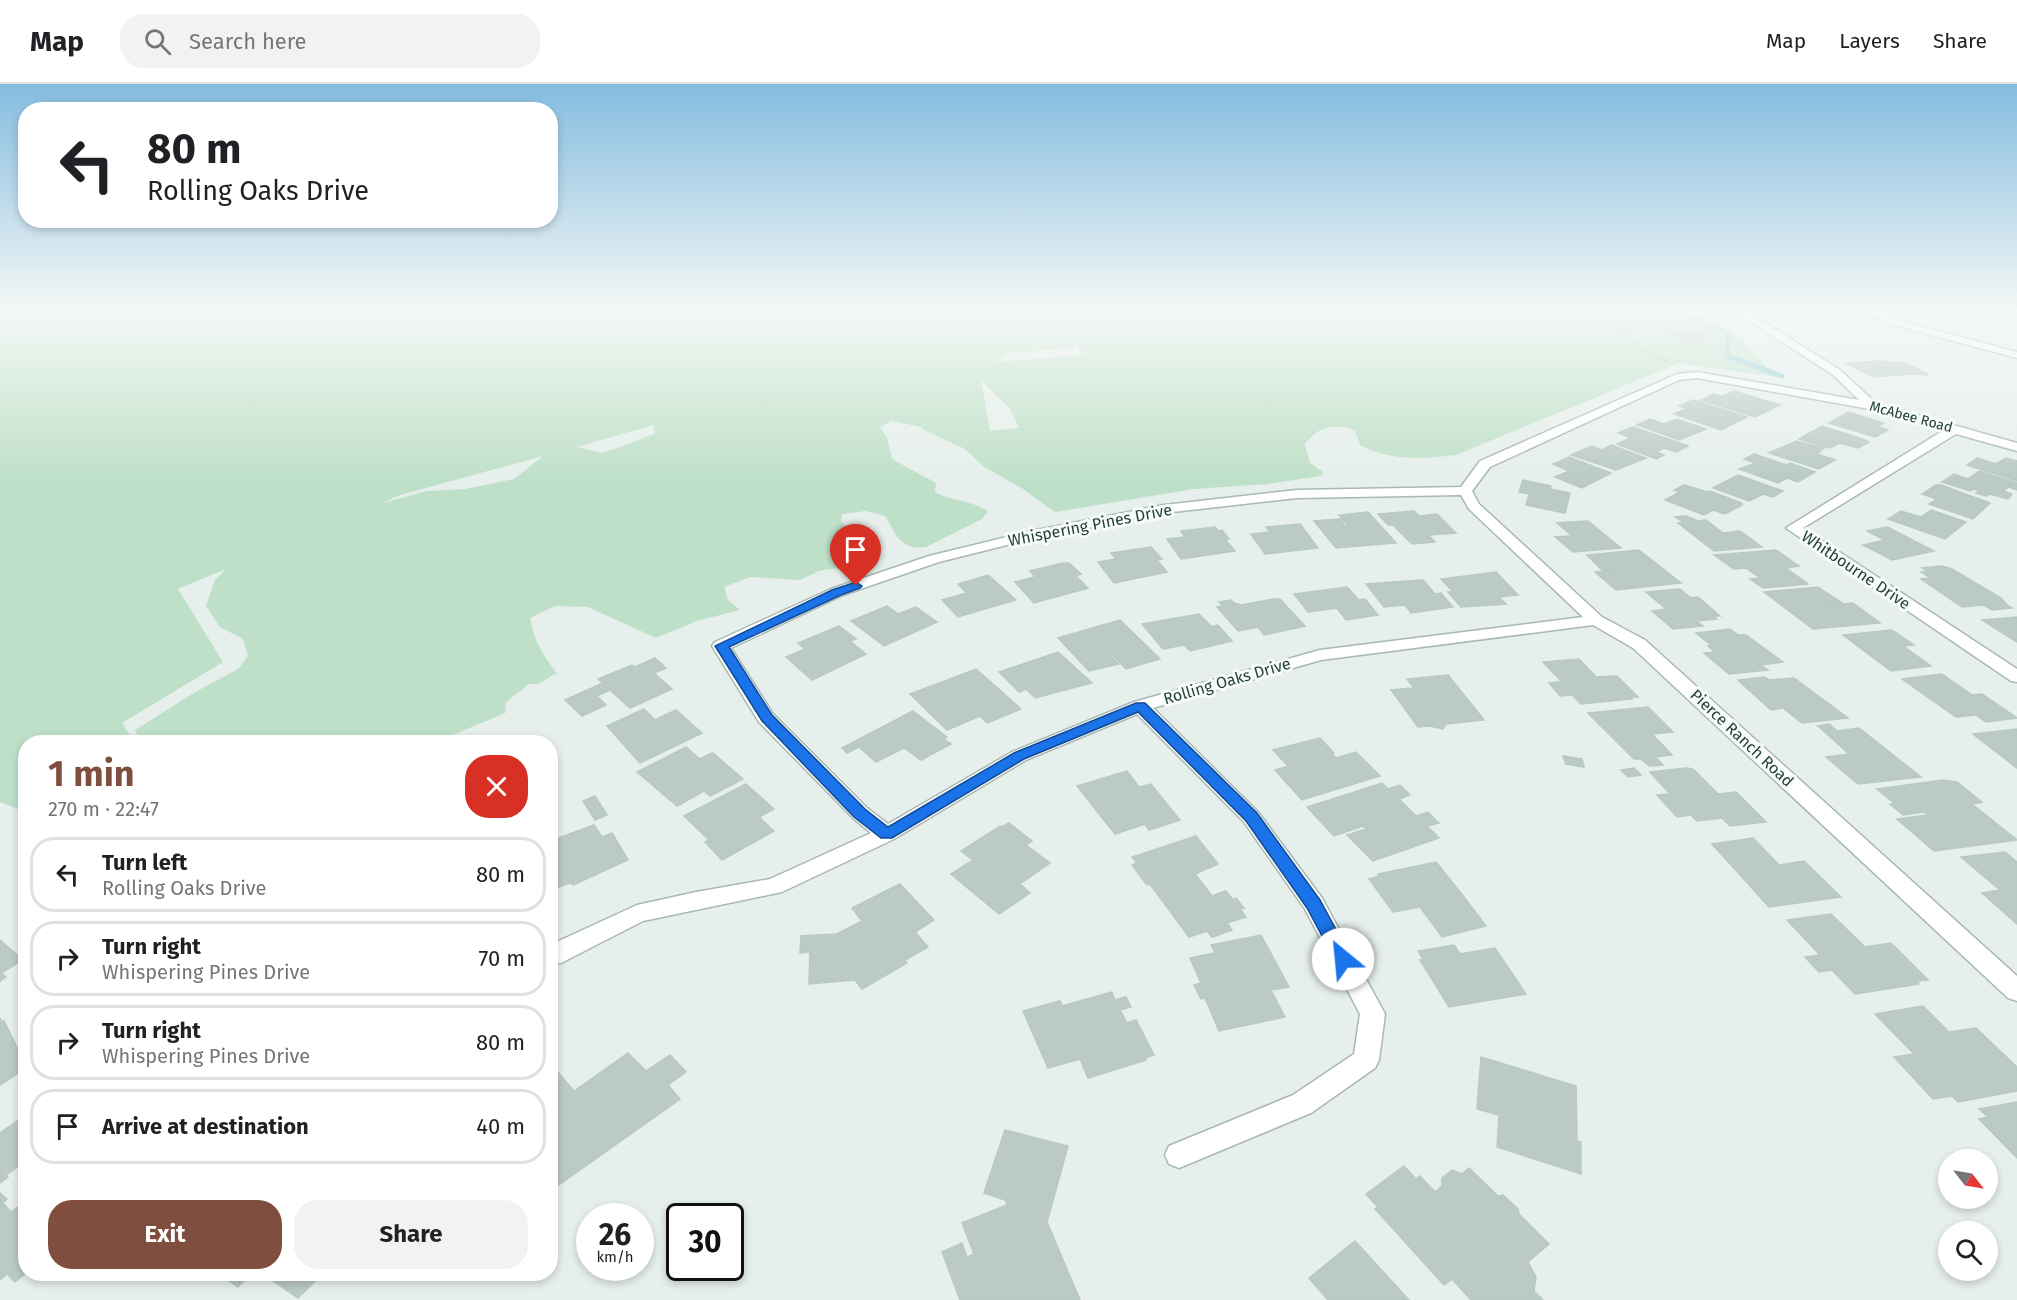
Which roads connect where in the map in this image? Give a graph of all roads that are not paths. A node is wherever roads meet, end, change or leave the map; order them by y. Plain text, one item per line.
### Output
1 (1826, 366) edge
2 (1872, 406) junction
3 (1955, 429) junction
4 (2017, 447) edge
5 (1465, 491) junction
6 (1596, 620) junction
7 (2017, 677) edge
8 (1140, 706) junction
9 (887, 834) junction
10 (558, 952) edge
11 (2017, 990) edge
12 (1179, 1155) dead end

1 - 2 street
2 - 3 street, McAbee Road
2 - 5 street, McAbee Road
3 - 4 street, McAbee Road
3 - 7 street, Whitbourne Drive
5 - 6 street, Pierce Ranch Road
5 - 9 street, Whispering Pines Drive
6 - 8 street, Rolling Oaks Drive
6 - 11 street, Pierce Ranch Road
8 - 9 street, Rolling Oaks Drive
8 - 12 street
9 - 10 street, Rolling Oaks Drive

